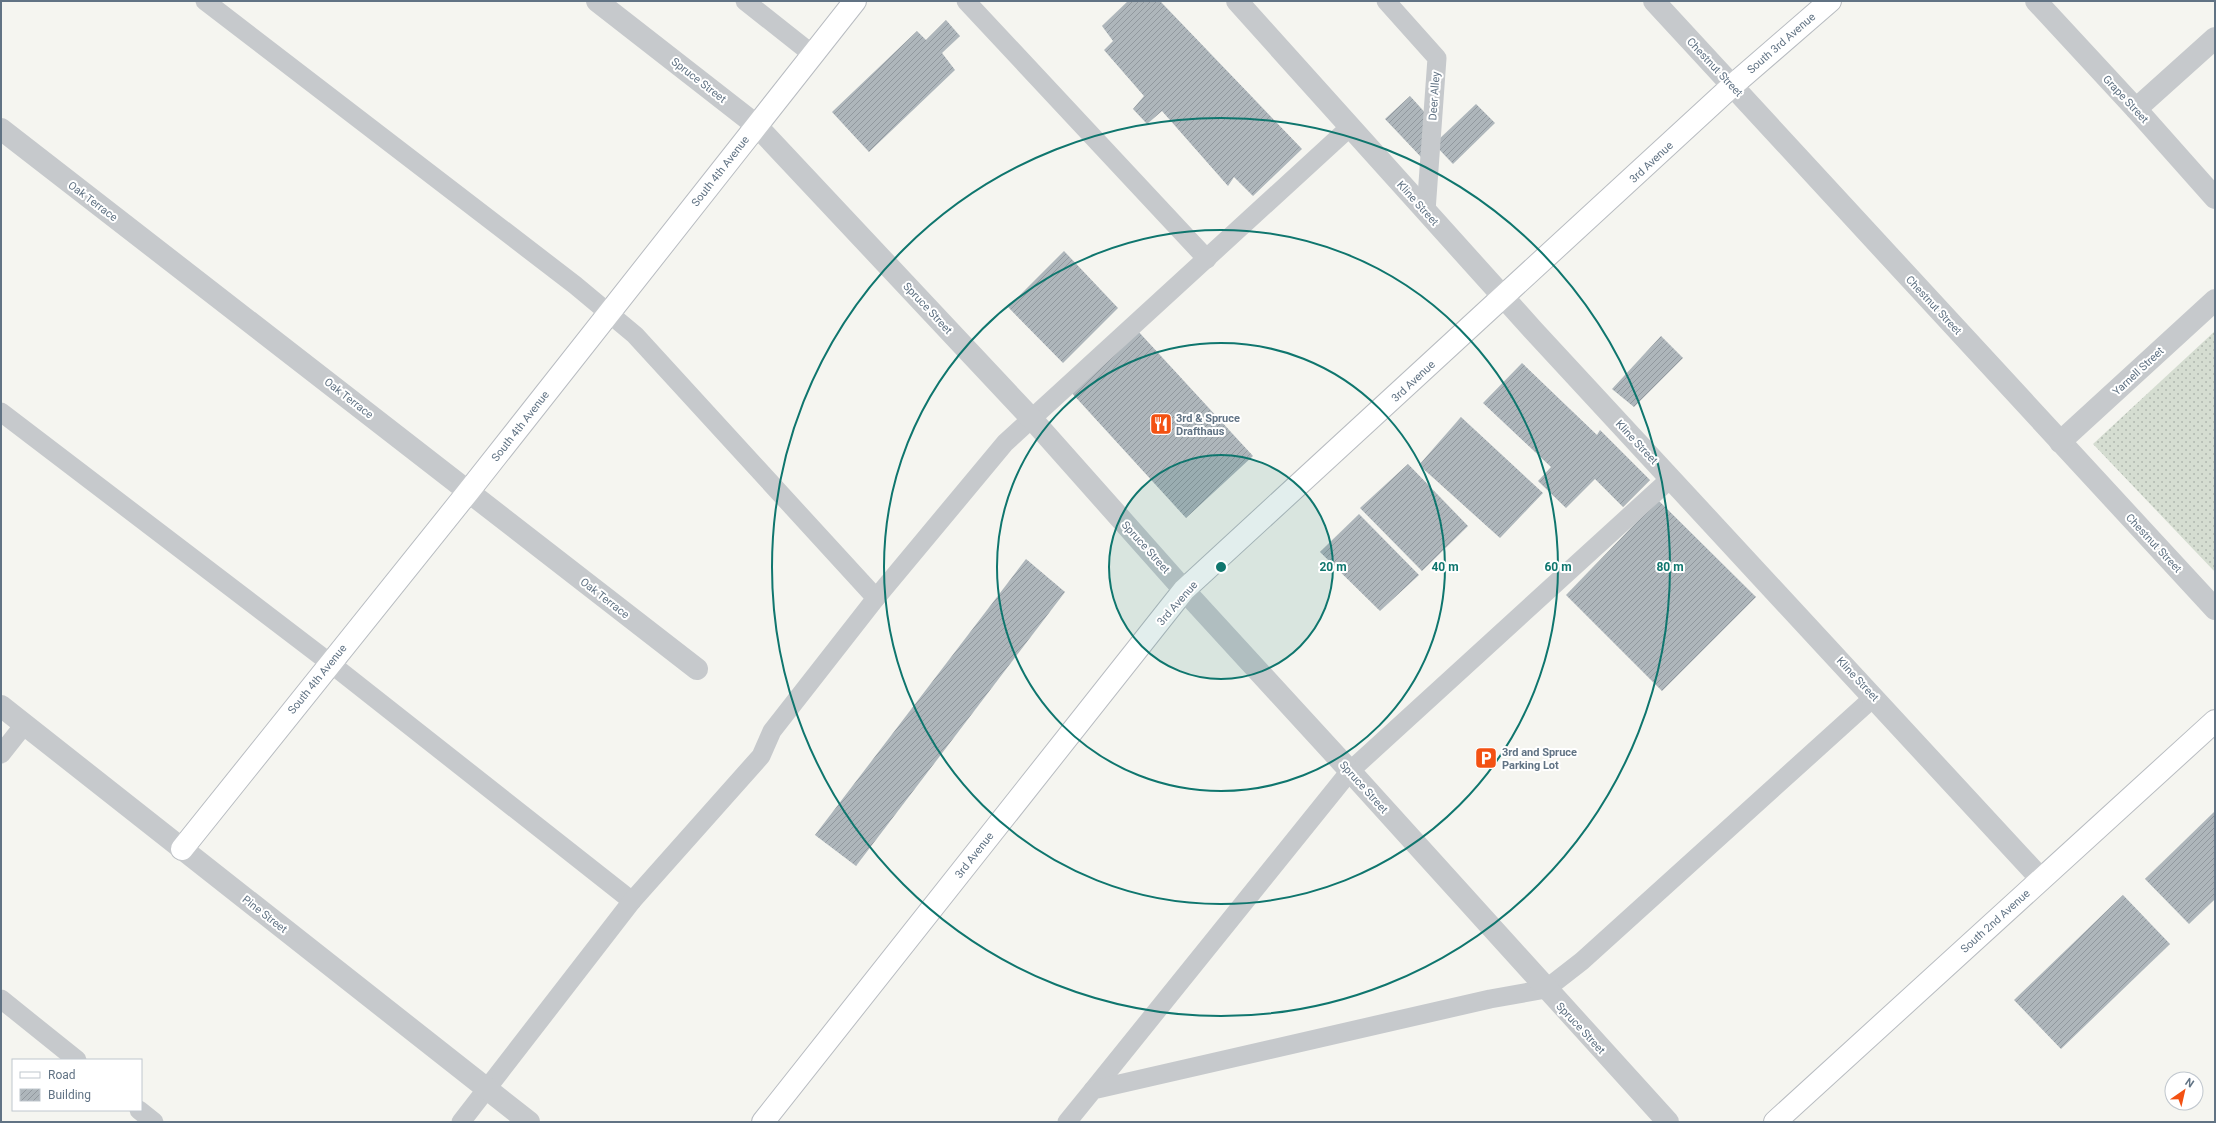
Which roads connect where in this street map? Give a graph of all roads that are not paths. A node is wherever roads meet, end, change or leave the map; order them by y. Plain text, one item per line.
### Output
1 (205, 1) edge
2 (597, 1) edge
3 (745, 1) edge
4 (855, 1) edge
5 (966, 1) edge
6 (1237, 1) edge
7 (1386, 1) edge
8 (1654, 1) edge
9 (1830, 1) edge
10 (2036, 1) edge
11 (2215, 38) edge
12 (812, 54) junction
13 (1733, 85) junction
14 (2136, 109) junction
15 (756, 124) junction
16 (1350, 127) junction
17 (1, 129) edge
18 (2215, 198) edge
19 (1426, 211) junction
20 (1207, 259) junction
21 (1505, 297) junction
22 (2215, 300) edge
23 (608, 312) junction
24 (1, 412) edge
25 (1032, 419) junction
26 (2060, 442) junction
27 (1670, 479) junction
28 (468, 492) junction
29 (1184, 590) junction
30 (876, 598) junction
31 (2215, 609) edge
32 (330, 663) junction
33 (697, 669) dead end
34 (1874, 697) junction
35 (1, 706) edge
36 (2215, 721) edge
37 (24, 725) junction
38 (1, 754) edge
39 (1350, 771) junction
40 (182, 849) junction
41 (2041, 879) junction
42 (632, 902) junction
43 (1546, 989) junction
44 (1, 999) edge
45 (75, 1059) edge
46 (486, 1088) junction
47 (1093, 1090) junction
48 (140, 1111) edge
49 (154, 1122) edge
50 (461, 1122) edge
51 (529, 1122) edge
52 (763, 1122) edge
53 (1067, 1122) edge
54 (1668, 1122) edge
55 (1775, 1122) edge

1 - 23 lane
2 - 15 street, Spruce Street
3 - 12 lane
4 - 12 street, South 4th Avenue
5 - 20 lane
6 - 16 street, Kline Street
7 - 19 lane, Deer Alley
8 - 13 street, Chestnut Street
9 - 13 street, South 3rd Avenue
10 - 14 street, Grape Street
11 - 14 street
12 - 15 street, South 4th Avenue
13 - 21 street, 3rd Avenue
13 - 26 street, Chestnut Street
14 - 18 street, Grape Street
15 - 23 street, South 4th Avenue
15 - 25 street, Spruce Street
16 - 19 street, Kline Street
16 - 20 lane
17 - 28 street, Oak Terrace
19 - 21 street, Kline Street
20 - 25 lane
21 - 27 street, Kline Street
21 - 29 street, 3rd Avenue
22 - 26 street, Yarnell Street
23 - 28 street, South 4th Avenue
23 - 30 lane
24 - 32 lane
25 - 29 street, Spruce Street
25 - 30 lane
26 - 31 street, Chestnut Street
27 - 34 street, Kline Street
27 - 39 lane
28 - 32 street, South 4th Avenue
28 - 33 street, Oak Terrace
29 - 39 street, Spruce Street
29 - 52 street, 3rd Avenue
30 - 42 lane
32 - 40 street, South 4th Avenue
32 - 42 lane
34 - 41 street, Kline Street
34 - 43 lane
35 - 37 street, Pine Street
36 - 41 street, South 2nd Avenue
37 - 38 lane
37 - 40 street, Pine Street
39 - 43 street, Spruce Street
39 - 47 lane
40 - 46 street, Pine Street
41 - 55 street, South 2nd Avenue
42 - 46 lane
43 - 47 lane
43 - 54 street, Spruce Street
44 - 45 lane
46 - 50 lane
46 - 51 street, Pine Street
47 - 53 lane
48 - 49 lane

